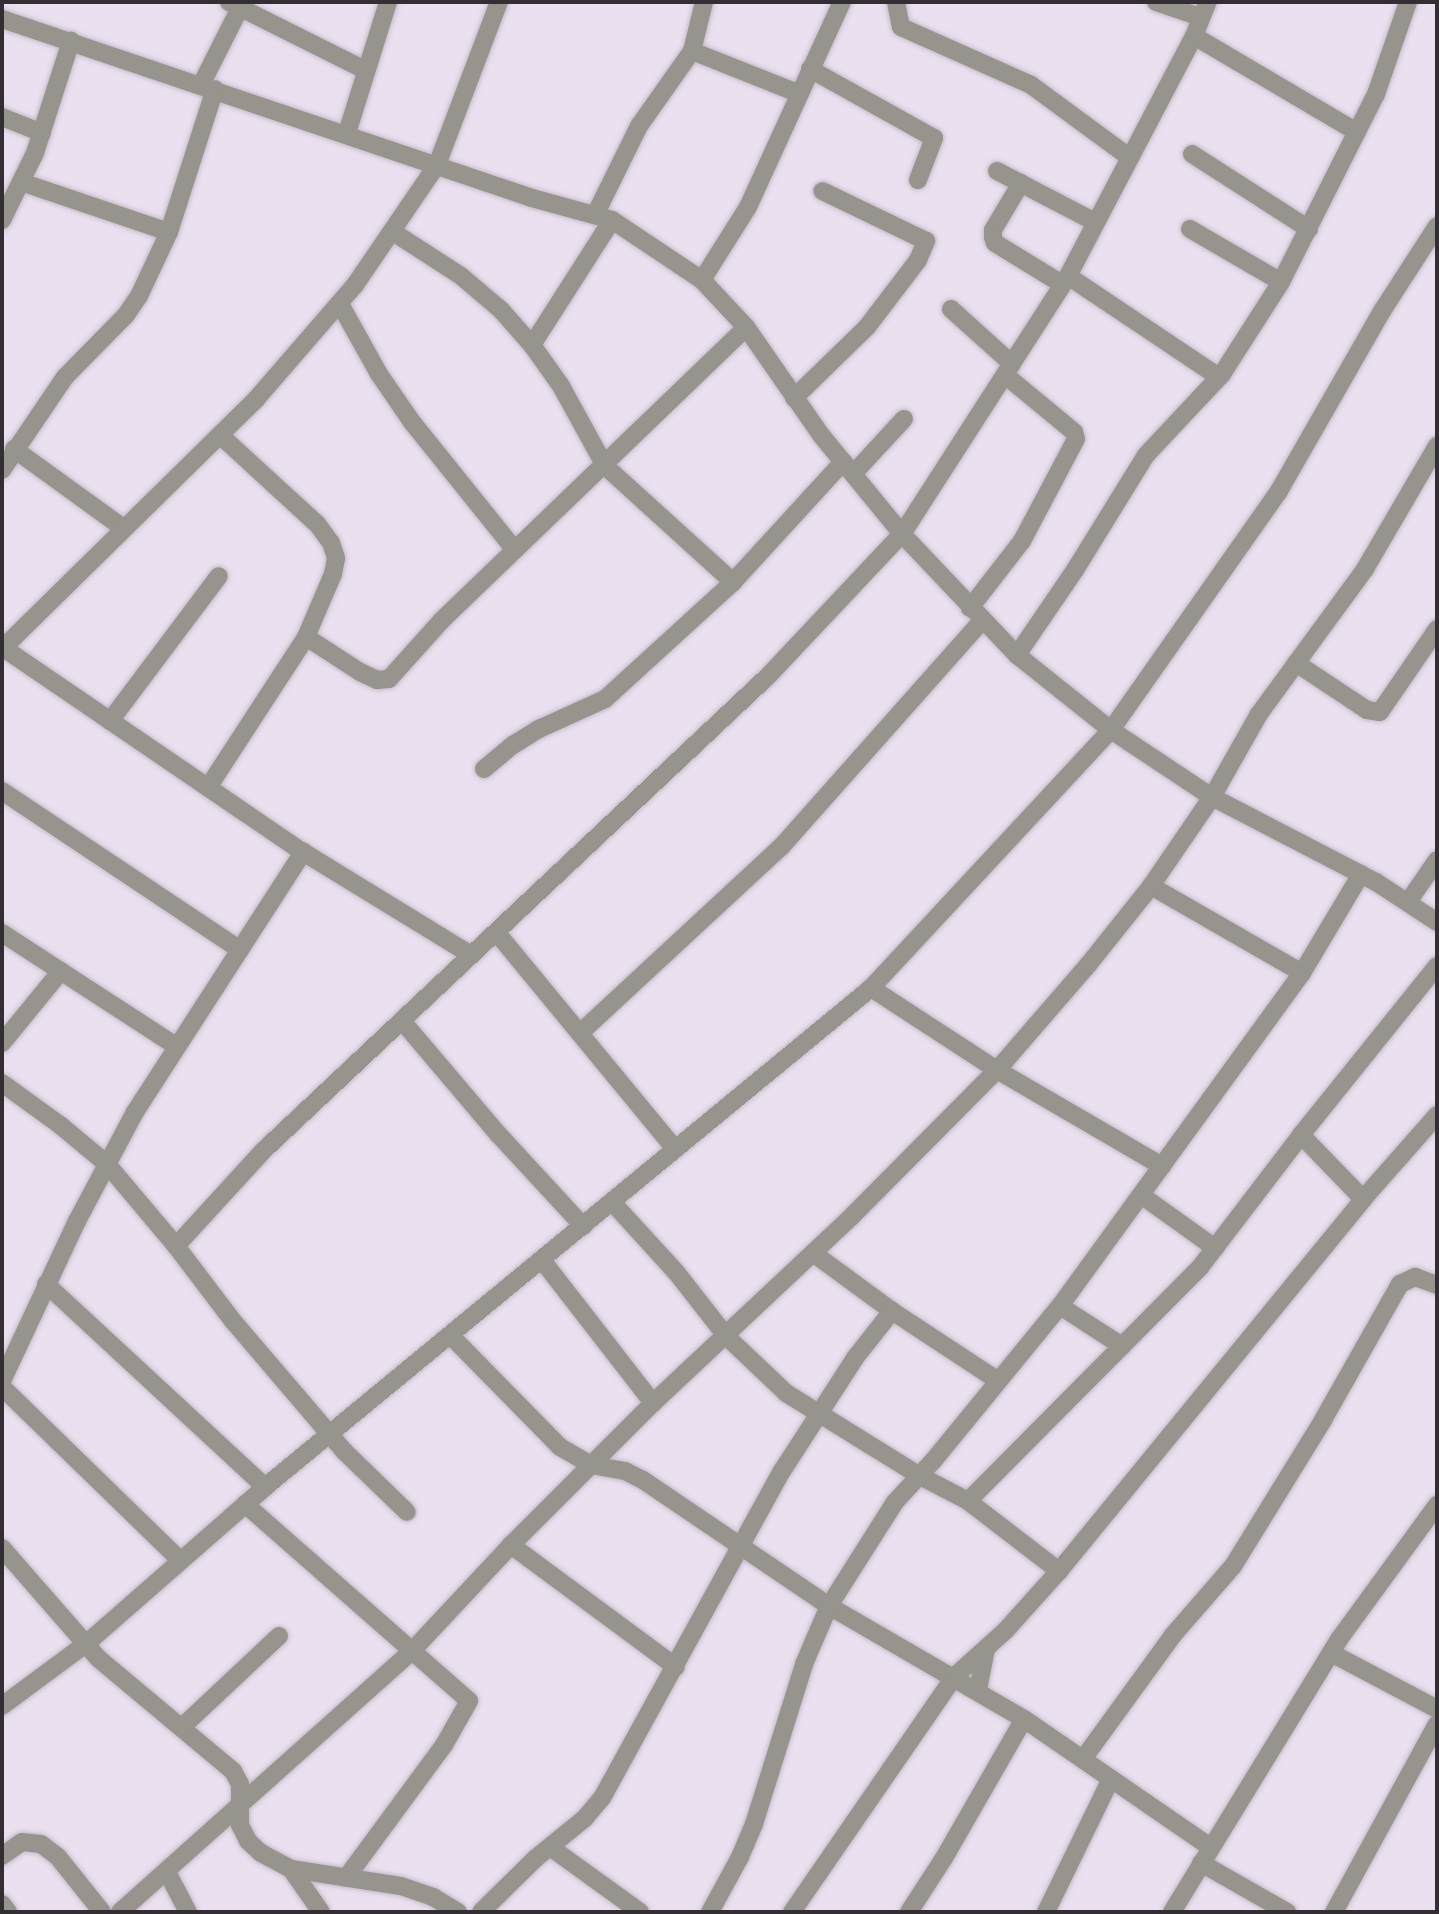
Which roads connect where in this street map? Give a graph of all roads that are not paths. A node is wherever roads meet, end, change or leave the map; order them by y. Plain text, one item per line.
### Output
1 (388, 2) edge
2 (499, 2) edge
3 (842, 2) edge
4 (896, 2) edge
5 (1156, 2) edge
6 (1408, 2) edge
7 (699, 3) edge
8 (237, 4) edge
9 (1204, 9) edge
10 (2, 19) edge
11 (1194, 36) junction
12 (71, 41) junction
13 (692, 51) junction
14 (810, 69) junction
15 (365, 70) junction
16 (208, 87) junction
17 (800, 94) junction
18 (2, 117) edge
19 (1357, 132) junction
20 (42, 133) junction
21 (347, 133) junction
22 (1192, 154) dead end
23 (1129, 156) junction
24 (437, 165) junction
25 (997, 171) dead end
26 (919, 180) dead end
27 (21, 182) junction
28 (1021, 183) junction
29 (822, 191) dead end
30 (604, 217) junction
31 (2, 220) edge
32 (1095, 222) junction
33 (1437, 226) edge
34 (1190, 229) dead end
35 (1309, 229) junction
36 (169, 232) junction
37 (393, 232) junction
38 (702, 280) junction
39 (1065, 280) junction
40 (1281, 282) junction
41 (340, 304) junction
42 (950, 309) dead end
43 (746, 327) junction
44 (532, 345) junction
45 (1008, 370) junction
46 (1219, 377) junction
47 (794, 397) junction
48 (904, 419) dead end
49 (221, 436) junction
50 (1437, 446) edge
51 (14, 449) junction
52 (605, 466) junction
53 (848, 468) junction
54 (2, 470) edge
55 (123, 528) junction
56 (902, 534) junction
57 (514, 550) junction
58 (219, 576) dead end
59 (733, 582) junction
60 (976, 615) junction
61 (1437, 629) edge
62 (306, 637) junction
63 (2, 648) edge
64 (1017, 655) junction
65 (1296, 663) junction
66 (110, 720) junction
67 (1111, 730) junction
68 (484, 769) dead end
69 (209, 786) junction
70 (2, 792) edge
71 (1212, 797) junction
72 (303, 852) junction
73 (1437, 860) edge
74 (1361, 874) junction
75 (1151, 886) junction
76 (1408, 902) junction
77 (1437, 922) edge
78 (2, 933) edge
79 (497, 933) junction
80 (240, 950) junction
81 (471, 955) junction
82 (1437, 966) edge
83 (61, 971) junction
84 (1301, 973) junction
85 (871, 988) junction
86 (403, 1022) junction
87 (580, 1033) junction
88 (2, 1043) edge
89 (176, 1046) junction
90 (997, 1070) junction
91 (2, 1083) edge
92 (1437, 1115) edge
93 (1301, 1135) junction
94 (675, 1149) junction
95 (107, 1164) junction
96 (1162, 1166) junction
97 (1141, 1195) junction
98 (1363, 1199) junction
99 (612, 1202) junction
100 (583, 1226) junction
101 (176, 1246) junction
102 (1215, 1248) junction
103 (813, 1253) junction
104 (542, 1260) junction
105 (46, 1284) junction
106 (1437, 1285) edge
107 (1060, 1306) junction
108 (892, 1311) junction
109 (451, 1336) junction
110 (726, 1336) junction
111 (1122, 1346) junction
112 (998, 1380) junction
113 (2, 1381) edge
114 (2, 1387) edge
115 (653, 1403) junction
116 (817, 1415) junction
117 (330, 1433) junction
118 (592, 1465) junction
119 (918, 1475) junction
120 (265, 1487) junction
121 (968, 1501) junction
122 (245, 1504) junction
123 (1437, 1505) edge
124 (407, 1512) dead end
125 (511, 1545) junction
126 (741, 1545) junction
127 (2, 1548) edge
128 (180, 1560) junction
129 (1059, 1571) junction
130 (829, 1606) junction
131 (279, 1636) dead end
132 (87, 1643) junction
133 (986, 1649) junction
134 (410, 1653) junction
135 (1331, 1653) junction
136 (676, 1667) junction
137 (954, 1677) junction
138 (978, 1690) junction
139 (2, 1706) edge
140 (1437, 1709) edge
141 (1024, 1719) junction
142 (1437, 1724) edge
143 (182, 1727) junction
144 (1083, 1759) junction
145 (1111, 1779) junction
146 (242, 1802) junction
147 (550, 1847) junction
148 (1210, 1847) junction
149 (2, 1856) edge
150 (1201, 1863) junction
151 (291, 1869) junction
152 (167, 1872) junction
153 (346, 1878) junction
154 (2, 1904) edge
155 (8, 1912) edge
156 (102, 1912) edge
157 (120, 1912) edge
158 (188, 1912) edge
159 (321, 1912) edge
160 (458, 1912) edge
161 (481, 1912) edge
162 (640, 1912) edge
163 (710, 1912) edge
164 (792, 1912) edge
165 (909, 1912) edge
166 (1046, 1912) edge
167 (1172, 1912) edge
168 (1287, 1912) edge
169 (1334, 1912) edge

1 - 15 street
2 - 24 street
3 - 14 street
4 - 23 street
5 - 9 street
6 - 19 street
7 - 13 street
8 - 15 street
8 - 16 street
9 - 11 street
10 - 12 street
11 - 19 street
11 - 23 street
12 - 16 street
12 - 20 street
13 - 17 street
13 - 30 street
14 - 17 street
14 - 26 street
15 - 21 street
16 - 21 street
16 - 36 street
17 - 38 street
18 - 20 street
19 - 35 street
20 - 27 street
21 - 24 street
22 - 35 street
23 - 32 street
24 - 30 street
24 - 37 street
25 - 28 street
27 - 31 street
27 - 36 street
28 - 32 street
28 - 39 street
29 - 47 street
30 - 38 street
30 - 44 street
32 - 39 street
33 - 67 street
34 - 40 street
35 - 40 street
36 - 51 street
37 - 41 street
37 - 44 street
38 - 43 street
39 - 45 street
39 - 46 street
40 - 46 street
41 - 49 street
41 - 57 street
42 - 45 street
43 - 47 street
43 - 52 street
44 - 52 street
45 - 56 street
45 - 60 street
46 - 64 street
47 - 53 street
48 - 53 street
49 - 55 street
49 - 62 street
50 - 65 street
51 - 54 street
51 - 55 street
52 - 57 street
52 - 59 street
53 - 56 street
53 - 59 street
55 - 63 street
56 - 60 street
56 - 79 street
57 - 62 street
58 - 66 street
59 - 68 street
60 - 64 street
60 - 87 street
61 - 65 street
62 - 69 street
63 - 66 street
64 - 67 street
65 - 71 street
66 - 69 street
67 - 71 street
67 - 85 street
69 - 72 street
70 - 80 street
71 - 74 street
71 - 75 street
72 - 80 street
72 - 81 street
73 - 76 street
74 - 76 street
74 - 84 street
75 - 84 street
75 - 90 street
76 - 77 street
78 - 83 street
79 - 81 street
79 - 87 street
80 - 89 street
81 - 86 street
82 - 93 street
83 - 88 street
83 - 89 street
84 - 96 street
85 - 90 street
85 - 94 street
86 - 100 street
86 - 101 street
87 - 94 street
89 - 95 street
90 - 96 street
90 - 103 street
91 - 95 street
92 - 98 street
93 - 98 street
93 - 102 street
94 - 99 street
95 - 101 street
95 - 105 street
96 - 97 street
97 - 102 street
97 - 107 street
98 - 129 street
99 - 100 street
99 - 110 street
100 - 104 street
101 - 117 street
102 - 111 street
103 - 108 street
103 - 110 street
104 - 109 street
104 - 115 street
105 - 113 street
105 - 120 street
106 - 144 street
107 - 111 street
107 - 112 street
108 - 112 street
108 - 116 street
109 - 117 street
109 - 118 street
110 - 115 street
110 - 116 street
111 - 121 street
112 - 119 street
114 - 128 street
115 - 118 street
116 - 119 street
116 - 126 street
117 - 120 street
117 - 124 street
118 - 125 street
118 - 126 street
119 - 121 street
119 - 130 street
120 - 122 street
121 - 129 street
122 - 128 street
122 - 134 street
123 - 135 street
125 - 134 street
125 - 136 street
126 - 130 street
126 - 136 street
127 - 132 street
128 - 132 street
129 - 133 street
130 - 137 street
130 - 163 street
131 - 143 street
132 - 139 street
132 - 143 street
133 - 137 street
133 - 138 street
134 - 146 street
134 - 153 street
135 - 140 street
135 - 148 street
136 - 147 street
137 - 138 street
137 - 164 street
138 - 141 street
141 - 144 street
141 - 165 street
142 - 169 street
143 - 146 street
144 - 145 street
145 - 148 street
145 - 166 street
146 - 151 street
146 - 152 street
147 - 161 street
147 - 162 street
148 - 150 street
149 - 156 street
150 - 167 street
150 - 168 street
151 - 153 street
151 - 159 street
152 - 157 street
152 - 158 street
153 - 160 street
154 - 155 street

